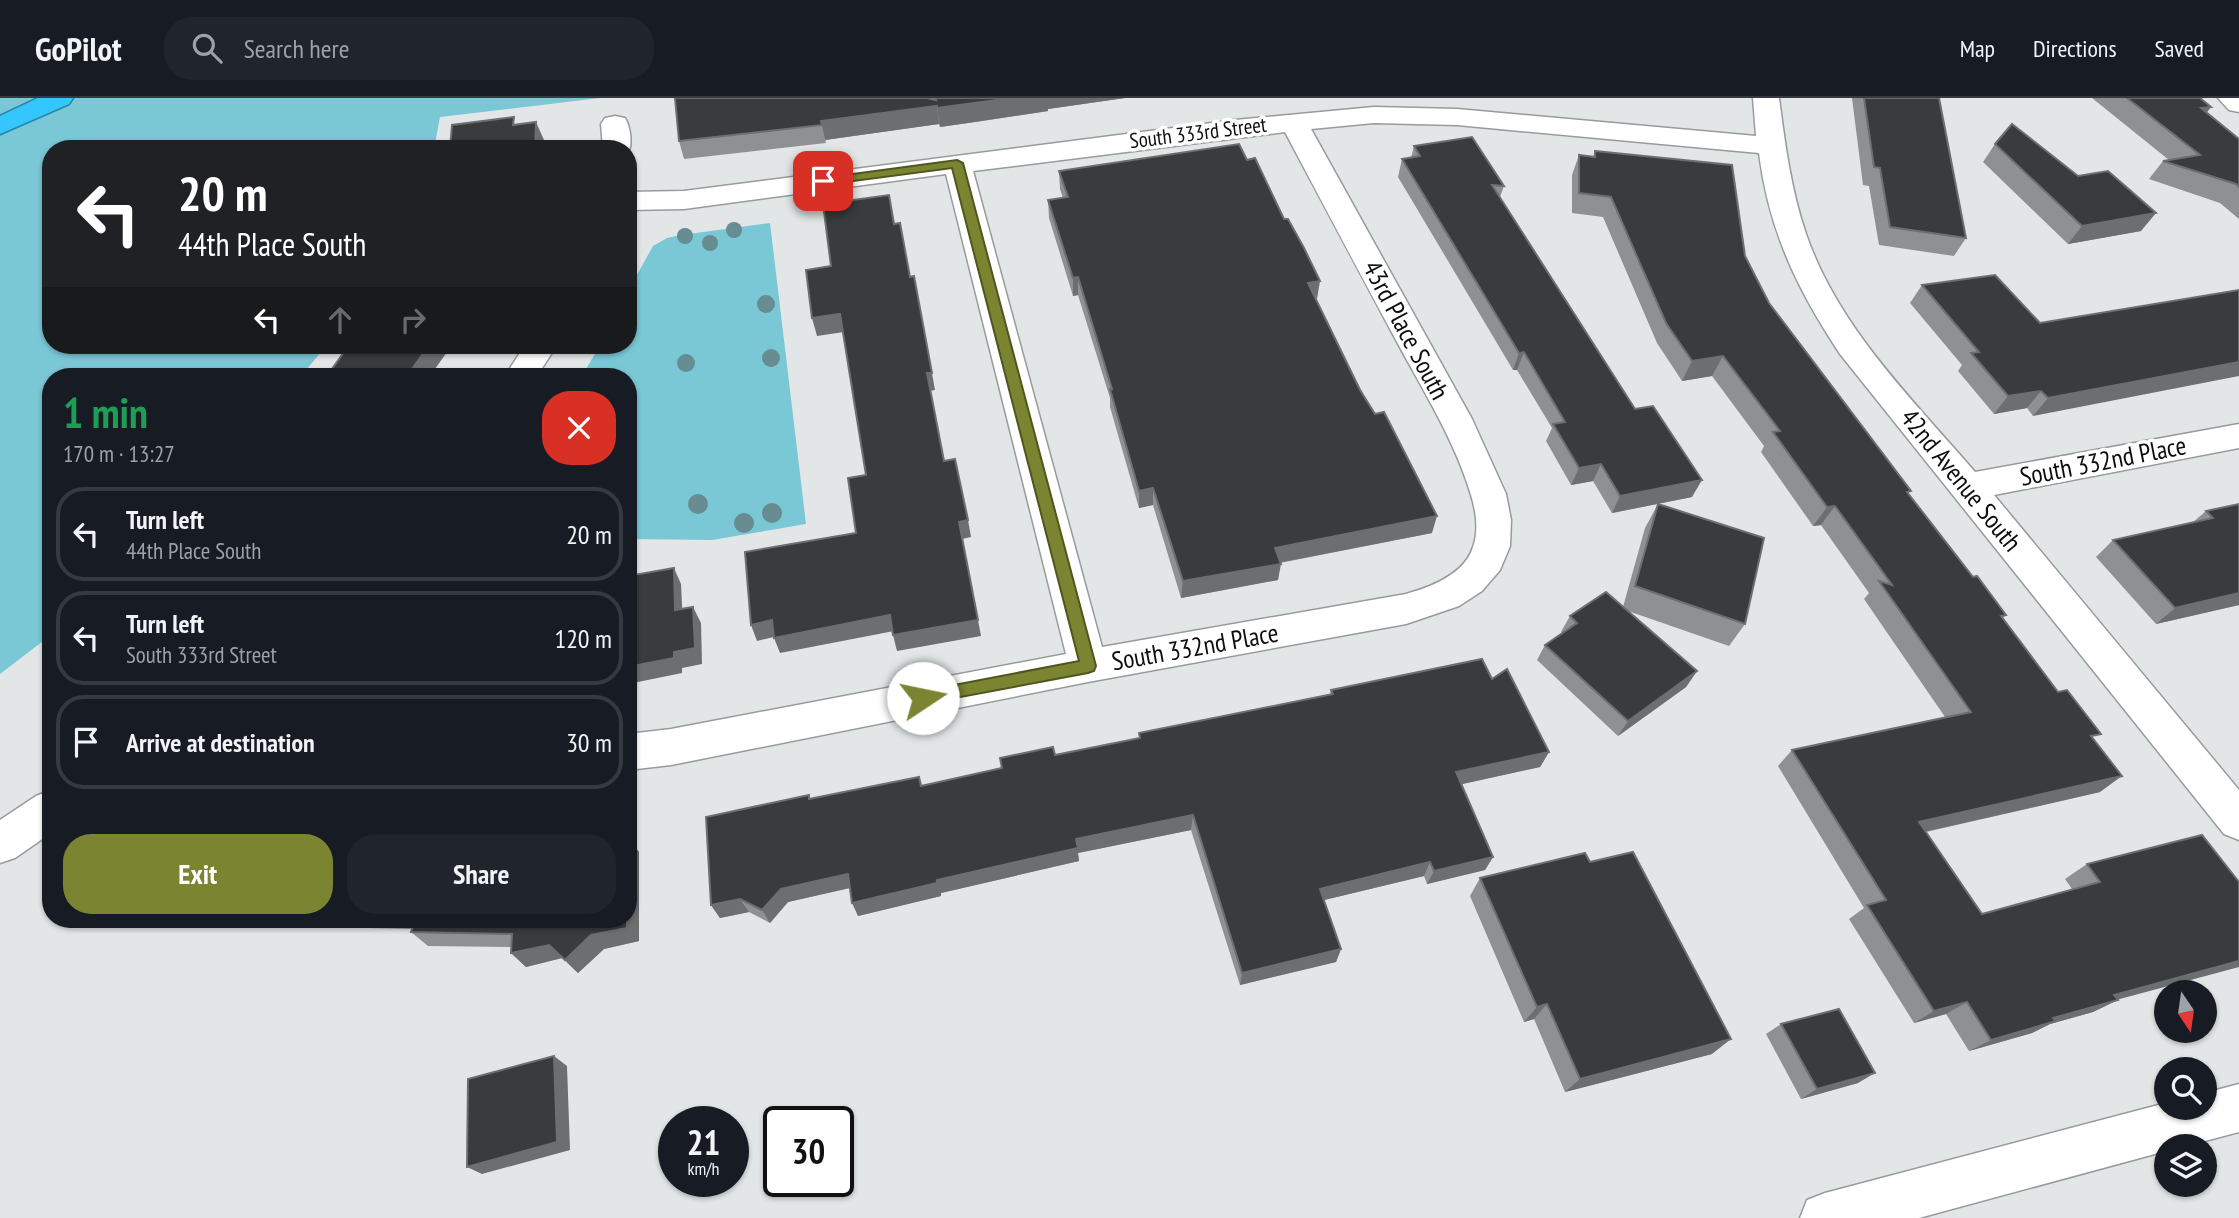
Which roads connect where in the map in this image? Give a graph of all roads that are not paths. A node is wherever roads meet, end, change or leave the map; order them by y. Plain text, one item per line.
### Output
1 (60, 98) edge
2 (1766, 98) edge
3 (2231, 98) edge
4 (2239, 104) edge
5 (1293, 121) junction
6 (0, 126) edge
7 (1771, 146) junction
8 (957, 163) junction
9 (637, 201) edge
10 (2239, 436) edge
11 (1967, 487) junction
12 (1492, 547) joint
13 (1088, 666) junction
14 (637, 751) edge
15 (42, 815) edge
16 (2239, 821) edge
17 (0, 844) edge
18 (2239, 1108) edge
19 (1825, 1218) edge

1 - 6 highway
2 - 7 street, 42nd Avenue South
3 - 4 street
5 - 7 street, South 333rd Street
5 - 8 street, South 333rd Street
5 - 12 street, 43rd Place South
7 - 11 street, 42nd Avenue South
8 - 9 street, South 333rd Street
8 - 13 street
10 - 11 street, South 332nd Place
11 - 16 street, 42nd Avenue South
12 - 13 street, South 332nd Place
13 - 14 street, South 332nd Place
15 - 17 street
18 - 19 street

